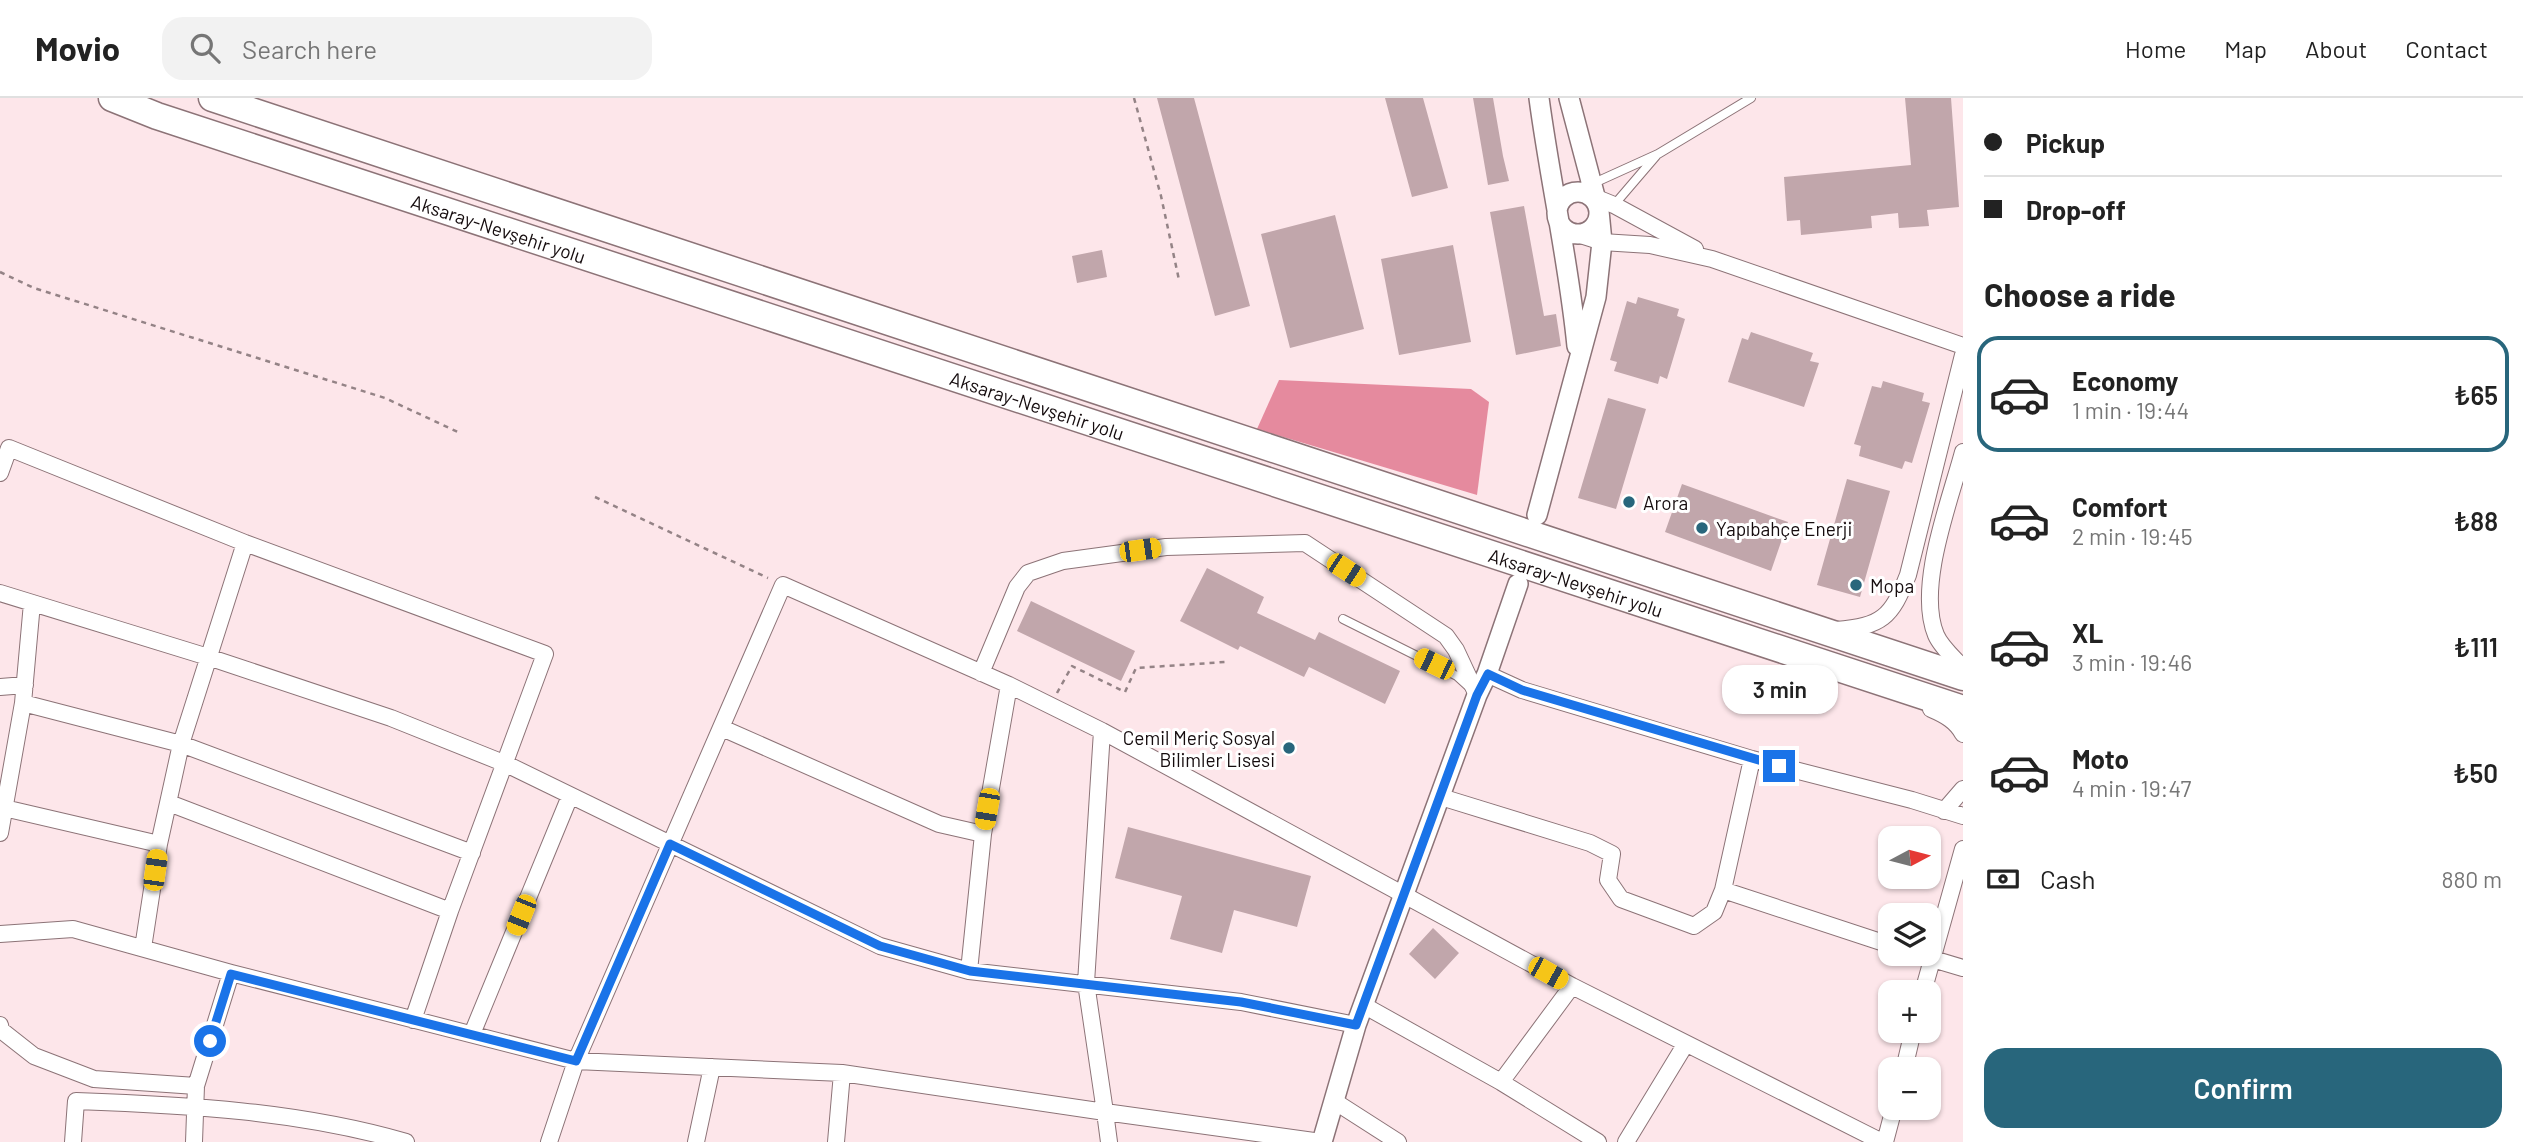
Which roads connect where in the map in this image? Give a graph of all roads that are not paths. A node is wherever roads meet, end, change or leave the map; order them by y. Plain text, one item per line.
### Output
1 (111, 98) edge
2 (212, 98) edge
3 (1539, 98) edge
4 (1569, 98) edge
5 (1751, 98) edge
6 (1658, 154) junction
7 (1595, 208) junction
8 (1558, 216) junction
9 (1712, 259) junction
10 (1963, 346) edge
11 (1963, 355) edge
12 (1579, 358) junction
13 (1963, 452) edge
14 (0, 473) edge
15 (1537, 515) dead end
16 (245, 543) junction
17 (1518, 584) dead end
18 (0, 593) edge
19 (32, 603) junction
20 (1343, 619) dead end
21 (1829, 631) junction
22 (208, 657) junction
23 (1963, 668) edge
24 (981, 673) junction
25 (1488, 674) junction
26 (1856, 674) junction
27 (1963, 677) edge
28 (25, 685) junction
29 (1009, 685) junction
30 (0, 687) edge
31 (1477, 695) junction
32 (23, 703) junction
33 (1963, 709) edge
34 (722, 728) junction
35 (1102, 731) junction
36 (1963, 734) edge
37 (181, 744) junction
38 (1752, 759) junction
39 (506, 764) junction
40 (1963, 789) edge
41 (570, 796) junction
42 (1441, 797) junction
43 (1963, 799) edge
44 (169, 803) junction
45 (2, 806) edge
46 (1944, 811) junction
47 (1963, 816) edge
48 (0, 833) edge
49 (983, 834) junction
50 (159, 844) junction
51 (670, 844) junction
52 (1963, 849) edge
53 (472, 853) junction
54 (1723, 890) junction
55 (1404, 893) junction
56 (450, 911) junction
57 (1941, 927) edge
58 (0, 934) edge
59 (1878, 941) edge
60 (143, 948) junction
61 (1941, 962) edge
62 (1963, 968) edge
63 (970, 971) junction
64 (231, 974) junction
65 (1086, 983) junction
66 (1572, 986) junction
67 (1365, 1006) junction
68 (413, 1020) junction
69 (0, 1025) edge
70 (1356, 1025) junction
71 (472, 1034) junction
72 (1685, 1045) junction
73 (576, 1061) junction
74 (712, 1067) junction
75 (842, 1073) junction
76 (1501, 1082) junction
77 (196, 1086) junction
78 (1334, 1101) junction
79 (194, 1105) junction
80 (1105, 1112) junction
81 (1890, 1120) edge
82 (73, 1142) edge
83 (194, 1142) edge
84 (406, 1142) edge
85 (550, 1142) edge
86 (696, 1142) edge
87 (836, 1142) edge
88 (1109, 1142) edge
89 (1321, 1142) edge
90 (1398, 1142) edge
91 (1598, 1142) edge
92 (1626, 1142) edge
93 (1884, 1142) edge

1 - 26 highway, Aksaray-Nevşehir yolu
2 - 21 highway, Aksaray-Nevşehir yolu
3 - 8 street
4 - 7 street
5 - 6 lane
6 - 7 lane
6 - 7 lane
7 - 8 street
7 - 8 street
7 - 9 street
7 - 9 street
7 - 12 street
8 - 12 street
9 - 10 street
11 - 21 street
12 - 15 street
13 - 23 street
14 - 16 street
16 - 22 street
16 - 39 street
17 - 25 street
18 - 19 street
19 - 22 street
19 - 28 street
20 - 31 lane
21 - 27 highway, Aksaray-Nevşehir yolu
22 - 37 street
22 - 39 street
24 - 29 street
24 - 31 street
24 - 34 street
25 - 31 street
25 - 38 street
26 - 33 highway, Aksaray-Nevşehir yolu
26 - 36 street
28 - 30 street
28 - 32 street
29 - 35 street
29 - 49 street
31 - 42 street
32 - 37 street
32 - 45 street
34 - 49 street
34 - 51 street
35 - 55 street
35 - 65 street
37 - 44 street
37 - 53 street
38 - 46 street
38 - 54 street
39 - 41 street
39 - 53 street
40 - 46 street
41 - 51 street
41 - 71 street
42 - 54 street
42 - 55 street
43 - 46 street
44 - 50 street
44 - 56 street
45 - 48 street
45 - 50 street
46 - 47 street
49 - 63 street
50 - 60 street
51 - 63 street
51 - 73 street
52 - 57 street
53 - 56 street
54 - 59 street
55 - 66 street
55 - 67 street
56 - 68 street
58 - 60 street
60 - 64 street
61 - 62 street
63 - 65 street
64 - 68 street
64 - 77 street
65 - 70 street
65 - 80 street
66 - 72 street
66 - 76 street
67 - 70 street
67 - 76 street
68 - 71 street
69 - 77 street
70 - 78 street
71 - 73 street
72 - 92 street
72 - 93 street
73 - 74 street
73 - 85 street
74 - 75 street
74 - 86 street
75 - 80 street
75 - 87 street
76 - 91 street
77 - 79 street
78 - 89 street
78 - 90 street
79 - 82 street
79 - 83 street
79 - 84 street
80 - 88 street
80 - 89 street
81 - 93 street

